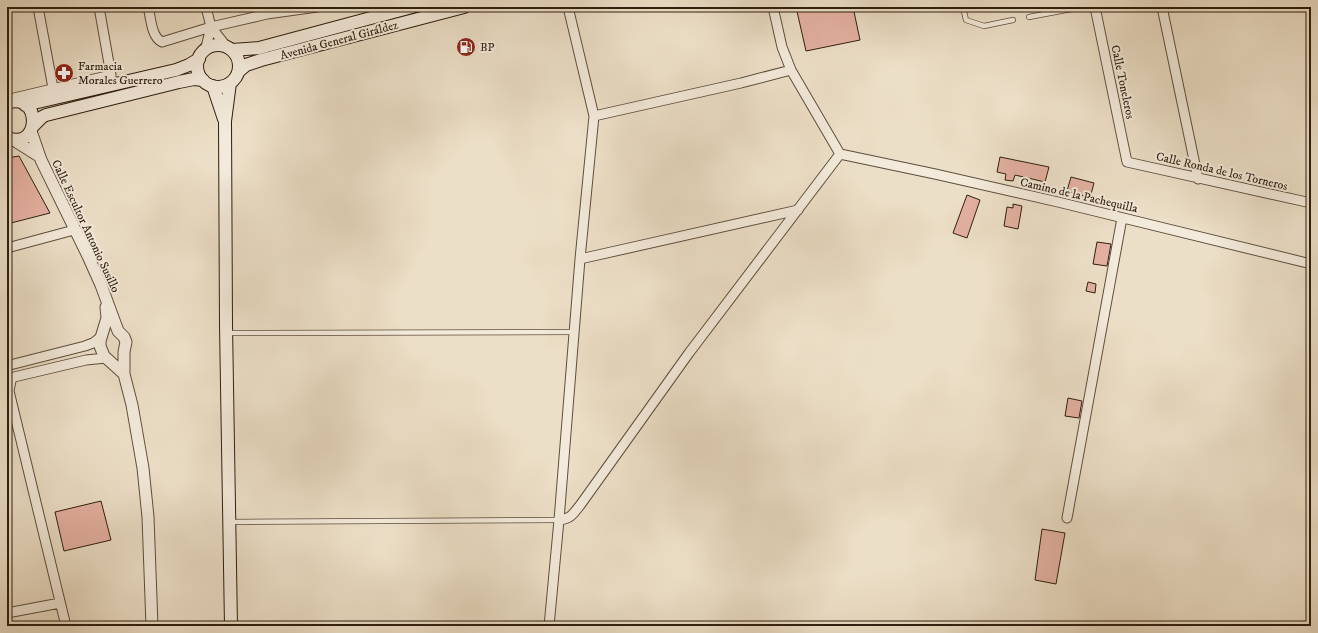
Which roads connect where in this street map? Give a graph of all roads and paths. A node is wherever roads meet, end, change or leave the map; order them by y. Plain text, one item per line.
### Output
1 (38, 7) edge
2 (99, 7) edge
3 (148, 7) edge
4 (206, 7) edge
5 (318, 7) edge
6 (412, 7) edge
7 (464, 7) edge
8 (568, 7) edge
9 (773, 7) edge
10 (963, 7) edge
11 (1082, 7) edge
12 (1095, 7) edge
13 (1162, 7) edge
14 (266, 11) edge
15 (1029, 17) dead end
16 (1013, 20) dead end
17 (211, 27) junction
18 (229, 48) junction
19 (202, 55) junction
20 (791, 70) junction
21 (238, 72) junction
22 (208, 83) junction
23 (230, 83) junction
24 (53, 88) junction
25 (7, 100) edge
26 (7, 103) edge
27 (25, 104) junction
28 (594, 116) junction
29 (225, 121) junction
30 (32, 128) junction
31 (9, 139) edge
32 (840, 154) junction
33 (39, 156) junction
34 (1128, 162) joint
35 (1198, 179) junction
36 (1311, 203) edge
37 (798, 210) junction
38 (1122, 218) junction
39 (74, 230) junction
40 (7, 248) edge
41 (580, 259) junction
42 (1311, 264) edge
43 (106, 301) junction
44 (118, 332) junction
45 (574, 332) junction
46 (226, 333) junction
47 (102, 336) junction
48 (124, 352) junction
49 (106, 358) junction
50 (8, 364) edge
51 (124, 374) junction
52 (10, 384) edge
53 (1067, 518) dead end
54 (559, 520) junction
55 (229, 522) junction
56 (60, 603) junction
57 (7, 613) edge
58 (66, 626) edge
59 (152, 626) edge
60 (231, 626) edge
61 (548, 626) edge

1 - 24 street
2 - 24 street
3 - 17 street
4 - 17 street
5 - 14 street
6 - 18 main road, Avenida General Giráldez
7 - 21 main road, Avenida General Giráldez
8 - 28 street
9 - 20 street
10 - 16 lane
11 - 15 lane
12 - 34 street, Calle Toneleros
13 - 35 street
14 - 17 street
17 - 18 street
17 - 19 street
18 - 19 main road
18 - 21 main road
19 - 22 main road
19 - 27 main road
20 - 28 street
20 - 32 street
21 - 23 main road
22 - 23 main road
22 - 29 main road
22 - 30 main road
23 - 29 main road
24 - 25 street
26 - 27 main road
27 - 30 main road
28 - 41 street
29 - 46 main road
30 - 31 main road
30 - 33 street, Calle Escultor Antonio Susillo
31 - 33 street
32 - 37 street
32 - 38 street, Camino de la Pachequilla
33 - 39 street, Calle Escultor Antonio Susillo
34 - 35 street, Calle Ronda de los Torneros
35 - 36 street, Calle Ronda de los Torneros
37 - 41 street
37 - 54 street
38 - 42 street, Camino de la Pachequilla
38 - 53 street
39 - 40 street
39 - 43 street, Calle Escultor Antonio Susillo
41 - 45 street
43 - 44 street, Calle Escultor Antonio Susillo
43 - 47 street
44 - 47 street
44 - 48 street, Calle Escultor Antonio Susillo
45 - 46 lane
45 - 54 street
46 - 55 main road
47 - 49 street
47 - 50 street
48 - 49 street
48 - 51 street, Calle Escultor Antonio Susillo
49 - 51 street
49 - 52 street
50 - 52 street
51 - 59 street, Calle Escultor Antonio Susillo
52 - 56 street
54 - 55 lane
54 - 61 street
55 - 60 main road
56 - 57 street
56 - 58 street

